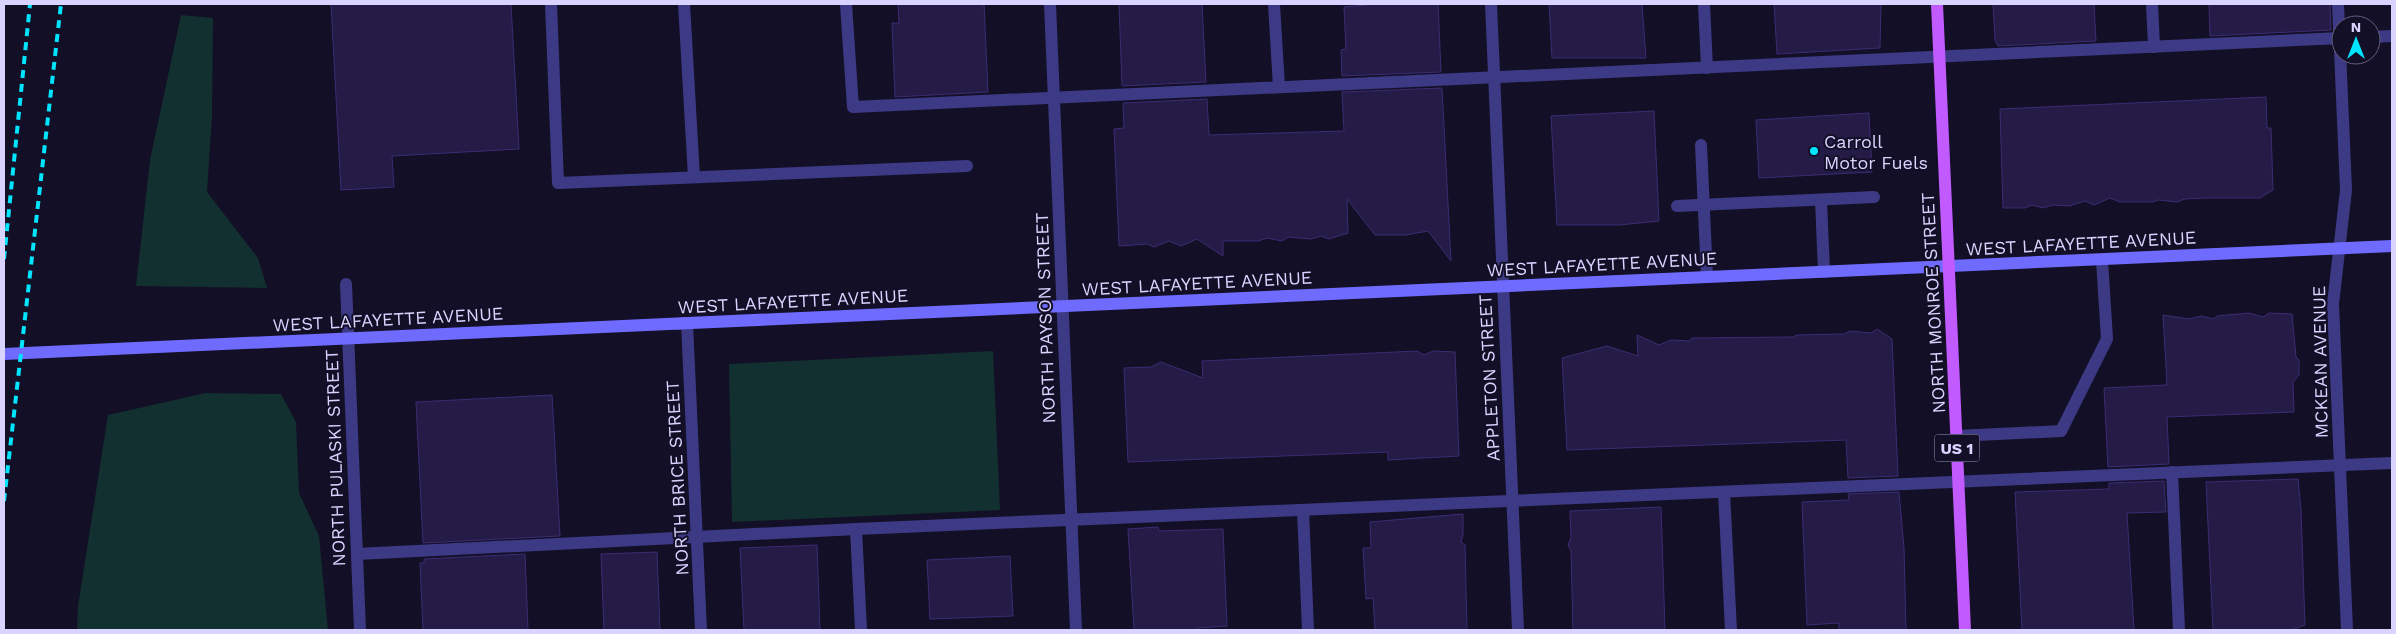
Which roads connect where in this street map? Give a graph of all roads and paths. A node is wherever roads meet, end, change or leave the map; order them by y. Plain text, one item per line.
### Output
1 (551, 4) edge
2 (684, 4) edge
3 (846, 4) edge
4 (1050, 4) edge
5 (1274, 4) edge
6 (1491, 4) edge
7 (1704, 4) edge
8 (1937, 4) edge
9 (2152, 4) edge
10 (2331, 38) edge
11 (2154, 47) junction
12 (1939, 57) junction
13 (2341, 65) edge
14 (1707, 68) junction
15 (1494, 78) junction
16 (1279, 88) junction
17 (1054, 98) junction
18 (1701, 145) dead end
19 (967, 166) dead end
20 (694, 177) junction
21 (1874, 197) dead end
22 (1821, 200) junction
23 (1703, 205) junction
24 (1677, 206) dead end
25 (2392, 246) edge
26 (2339, 248) junction
27 (2102, 260) junction
28 (1948, 266) junction
29 (1824, 272) junction
30 (1707, 277) junction
31 (346, 284) dead end
32 (1503, 286) junction
33 (1062, 306) junction
34 (687, 323) joint
35 (348, 340) junction
36 (4, 354) edge
37 (1957, 436) junction
38 (2392, 463) edge
39 (2340, 465) junction
40 (2172, 472) junction
41 (1958, 482) junction
42 (1724, 492) junction
43 (1512, 501) junction
44 (1303, 510) junction
45 (1071, 520) junction
46 (856, 530) junction
47 (698, 537) junction
48 (357, 554) junction
49 (360, 630) edge
50 (702, 630) edge
51 (861, 630) edge
52 (1076, 630) edge
53 (1308, 630) edge
54 (1518, 630) edge
55 (1731, 630) edge
56 (1965, 630) edge
57 (2179, 630) edge
58 (2347, 630) edge

1 - 20 street
2 - 20 street
3 - 17 street
4 - 17 street, NORTH PAYSON STREET
5 - 16 street
6 - 15 street, APPLETON STREET
7 - 14 street
8 - 12 main road, NORTH MONROE STREET / US 1
9 - 11 street
10 - 11 street
11 - 12 street
12 - 14 street
12 - 28 main road, NORTH MONROE STREET / US 1
13 - 26 street, MCKEAN AVENUE
14 - 15 street
15 - 16 street
15 - 32 street, APPLETON STREET
16 - 17 street
17 - 33 street, NORTH PAYSON STREET
18 - 23 street
19 - 20 street
21 - 22 street
22 - 23 street
22 - 29 street
23 - 24 street
23 - 30 street
25 - 26 main road, WEST LAFAYETTE AVENUE
26 - 27 main road, WEST LAFAYETTE AVENUE
26 - 39 street, MCKEAN AVENUE
27 - 28 main road, WEST LAFAYETTE AVENUE
27 - 37 street
28 - 29 main road, WEST LAFAYETTE AVENUE
28 - 37 main road, NORTH MONROE STREET / US 1
29 - 30 main road, WEST LAFAYETTE AVENUE
30 - 32 main road, WEST LAFAYETTE AVENUE
31 - 35 street, NORTH PULASKI STREET
32 - 33 main road, WEST LAFAYETTE AVENUE
32 - 43 street, APPLETON STREET
33 - 36 main road, WEST LAFAYETTE AVENUE
33 - 45 street, NORTH PAYSON STREET
34 - 35 street, WEST LAFAYETTE AVENUE
34 - 47 street, NORTH BRICE STREET
35 - 48 street, NORTH PULASKI STREET
37 - 41 main road, NORTH MONROE STREET / US 1
38 - 39 street
39 - 40 street
39 - 58 street, MCKEAN AVENUE
40 - 41 street
40 - 57 street
41 - 42 street
41 - 56 main road, NORTH MONROE STREET / US 1
42 - 43 street
42 - 55 street
43 - 44 street
43 - 54 street, APPLETON STREET
44 - 45 street
44 - 53 street
45 - 46 street
45 - 52 street, NORTH PAYSON STREET
46 - 47 street
46 - 51 street
47 - 48 street
47 - 50 street, NORTH BRICE STREET
48 - 49 street, NORTH PULASKI STREET

